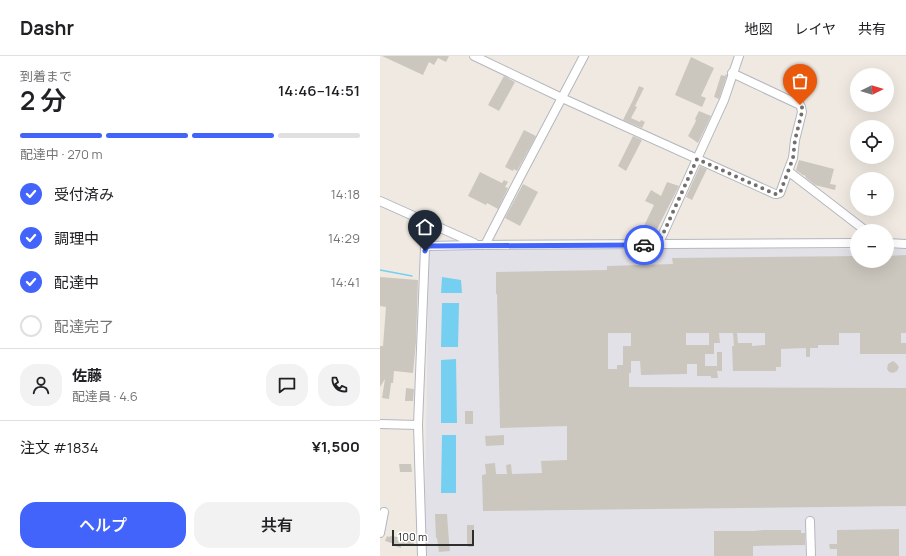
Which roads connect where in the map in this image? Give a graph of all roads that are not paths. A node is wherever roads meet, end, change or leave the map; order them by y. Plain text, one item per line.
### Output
1 (474, 56) edge
2 (584, 56) edge
3 (739, 56) edge
4 (732, 73) junction
5 (562, 98) junction
6 (697, 159) junction
7 (788, 171) junction
8 (380, 201) edge
9 (857, 224) edge
10 (894, 243) edge
11 (850, 244) edge
12 (906, 244) edge
13 (481, 245) junction
14 (658, 245) junction
15 (380, 424) edge
16 (418, 425) junction
17 (384, 512) dead end
18 (810, 521) dead end
19 (380, 533) edge
20 (422, 556) edge
21 (811, 556) edge

1 - 5 street
2 - 5 street
3 - 4 street
4 - 6 street
4 - 7 street
5 - 6 street
5 - 13 street
6 - 7 street
6 - 14 street
7 - 9 street
8 - 13 street
10 - 12 street
11 - 14 street
13 - 14 street
13 - 16 street
15 - 16 street
16 - 20 street
17 - 19 street
18 - 21 street

